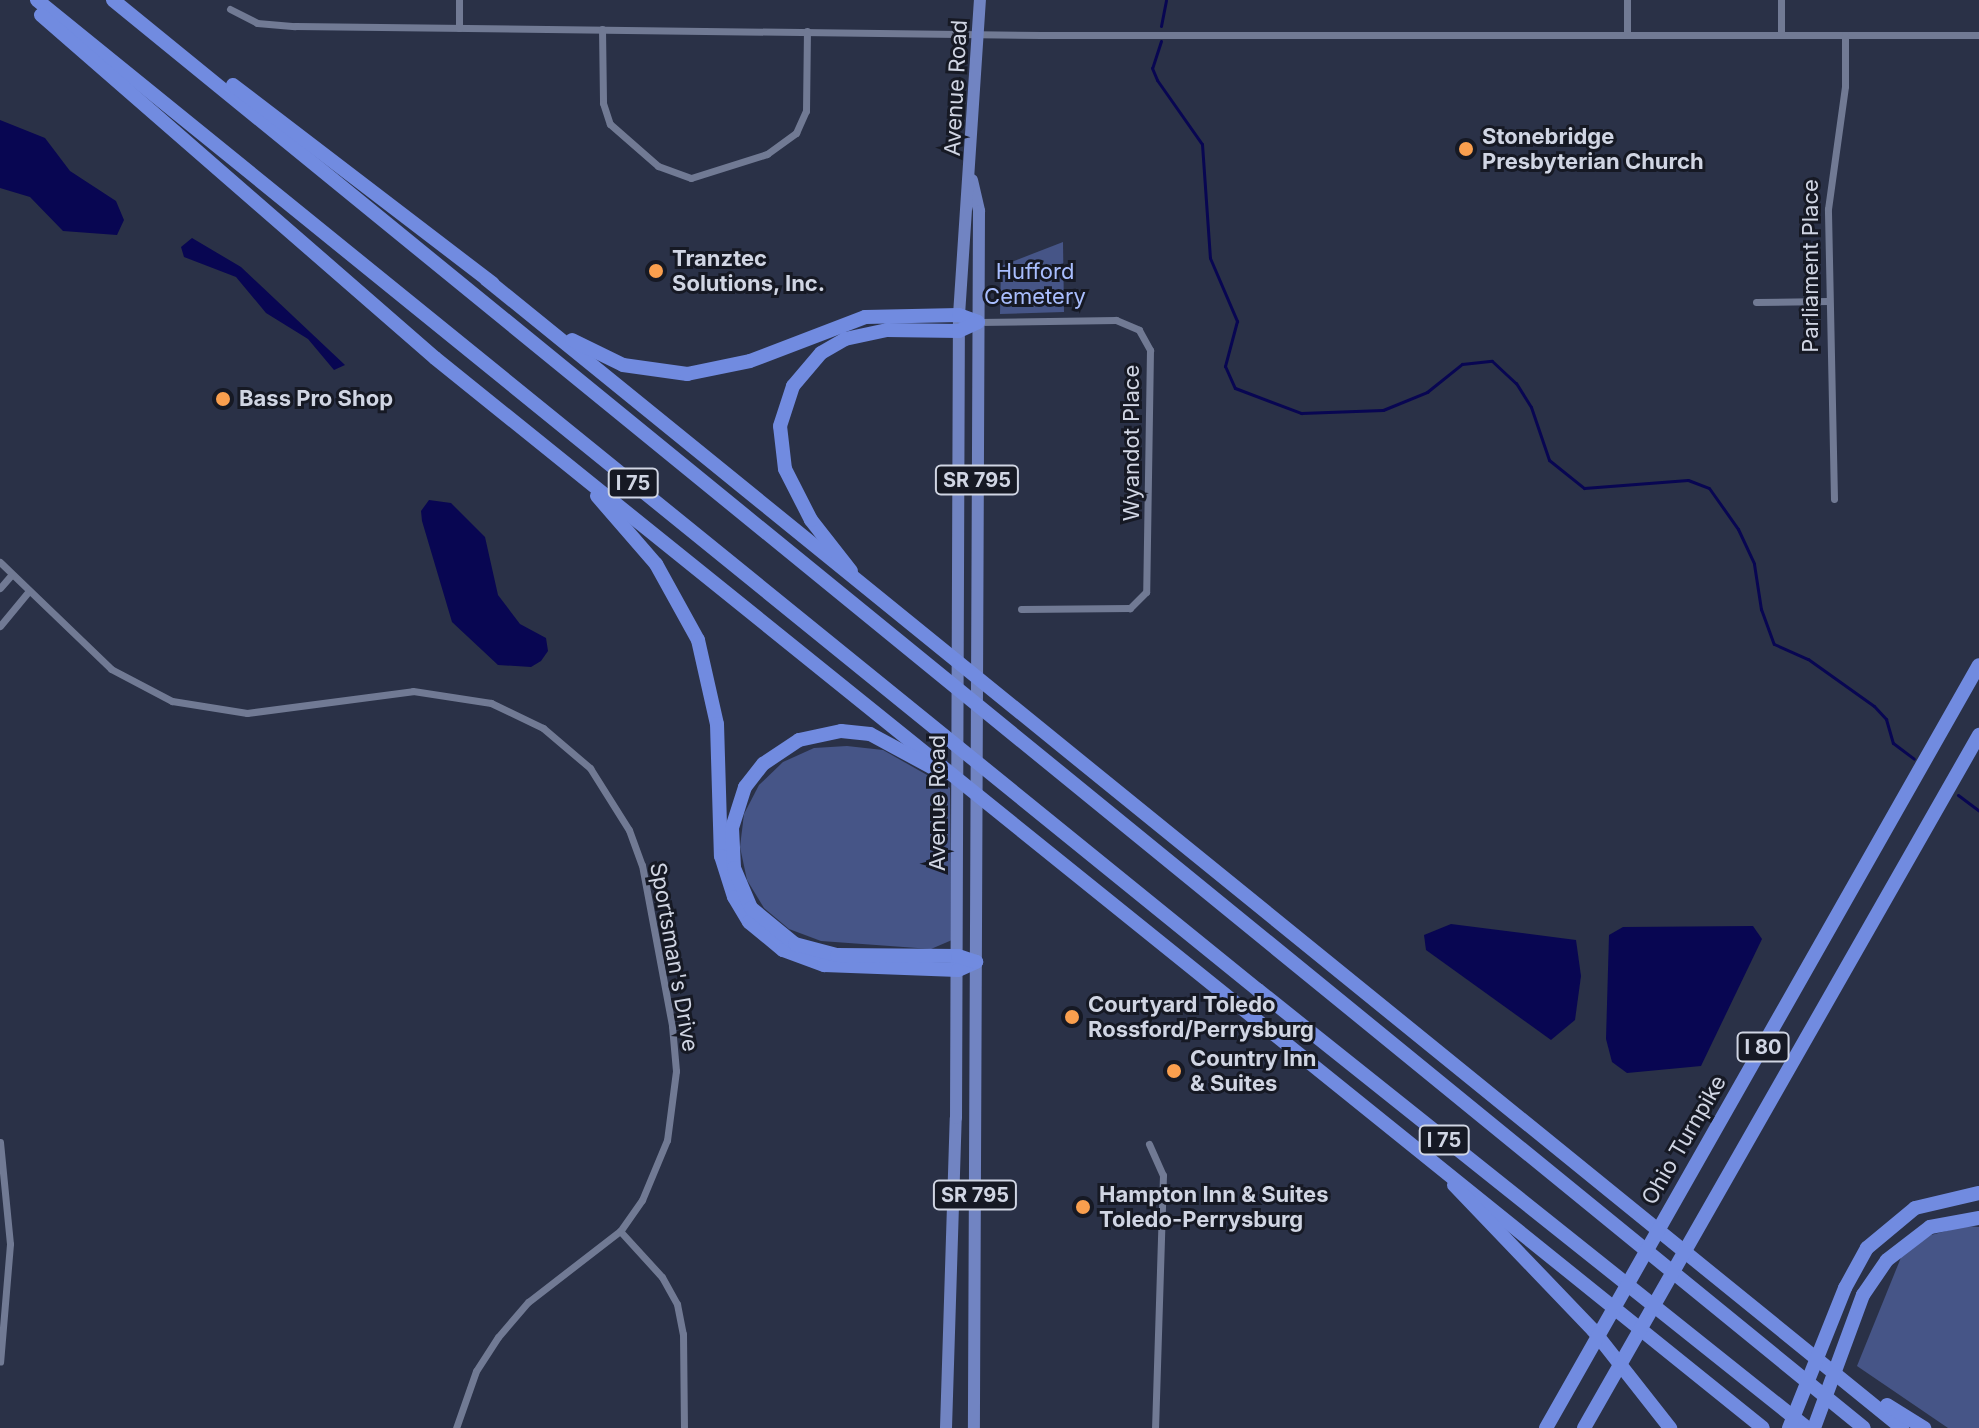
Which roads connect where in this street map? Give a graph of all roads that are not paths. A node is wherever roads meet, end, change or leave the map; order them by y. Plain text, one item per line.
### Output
1 (27, 0) edge
2 (37, 0) edge
3 (113, 0) edge
4 (459, 0) edge
5 (980, 0) edge
6 (1627, 0) edge
7 (1781, 0) edge
8 (230, 9) dead end
9 (459, 28) junction
10 (602, 29) junction
11 (807, 31) junction
12 (978, 33) junction
13 (1781, 34) junction
14 (157, 35) junction
15 (1627, 35) junction
16 (1845, 35) junction
17 (1979, 35) edge
18 (972, 179) junction
19 (486, 279) junction
20 (1828, 301) junction
21 (1756, 302) dead end
22 (959, 315) junction
23 (978, 322) junction
24 (959, 331) junction
25 (562, 458) junction
26 (1834, 499) dead end
27 (0, 562) edge
28 (12, 574) junction
29 (0, 588) edge
30 (29, 591) junction
31 (879, 600) junction
32 (1021, 609) dead end
33 (0, 626) edge
34 (1979, 665) edge
35 (1979, 735) edge
36 (1013, 823) junction
37 (976, 962) junction
38 (958, 963) junction
39 (0, 1142) edge
40 (1149, 1144) dead end
41 (1446, 1170) junction
42 (1979, 1193) edge
43 (1979, 1218) edge
44 (620, 1231) junction
45 (1605, 1324) junction
46 (0, 1362) edge
47 (1847, 1382) junction
48 (457, 1428) edge
49 (684, 1428) edge
50 (945, 1428) edge
51 (974, 1428) edge
52 (1155, 1428) edge
53 (1538, 1428) edge
54 (1546, 1428) edge
55 (1584, 1428) edge
56 (1670, 1428) edge
57 (1763, 1428) edge
58 (1789, 1428) edge
59 (1807, 1428) edge
60 (1814, 1428) edge
61 (1864, 1428) edge
62 (1902, 1428) edge
63 (1924, 1428) edge

1 - 25 highway
2 - 59 highway, I 75
3 - 14 highway, I 75
4 - 9 street
5 - 12 main road, Avenue Road / SR 795
6 - 15 street
7 - 13 street
8 - 9 street
9 - 10 street
10 - 11 street
10 - 11 street
11 - 12 street
12 - 15 street
12 - 18 main road, Avenue Road / SR 795
13 - 15 street
13 - 16 street
14 - 19 highway
14 - 61 highway, I 75
16 - 17 street
16 - 20 street, Parliament Place
18 - 22 main road, Avenue Road / SR 795
18 - 23 main road, Avenue Road / SR 795
19 - 22 highway
19 - 31 highway
20 - 21 street
20 - 26 street, Parliament Place
22 - 23 highway
22 - 24 main road, Avenue Road / SR 795
23 - 24 highway
23 - 32 street, Wyandot Place
23 - 37 main road, Avenue Road / SR 795
24 - 31 highway
24 - 38 main road, Avenue Road / SR 795
25 - 36 highway
25 - 38 highway
27 - 28 street, Sportsman's Drive
28 - 29 street
28 - 30 street, Sportsman's Drive
30 - 33 street
30 - 44 street, Sportsman's Drive
31 - 47 highway
34 - 45 highway, Ohio Turnpike / I 80
35 - 55 highway, I 80
36 - 38 highway
36 - 41 highway
37 - 38 highway
37 - 51 main road, Avenue Road / SR 795
38 - 50 main road, Avenue Road / SR 795
39 - 46 street
40 - 52 street
41 - 56 highway
41 - 57 highway
42 - 58 highway
43 - 60 highway
44 - 48 street, Sportsman's Drive
44 - 49 street
45 - 53 highway
45 - 54 highway, Ohio Turnpike / I 80
47 - 62 highway
47 - 63 highway

